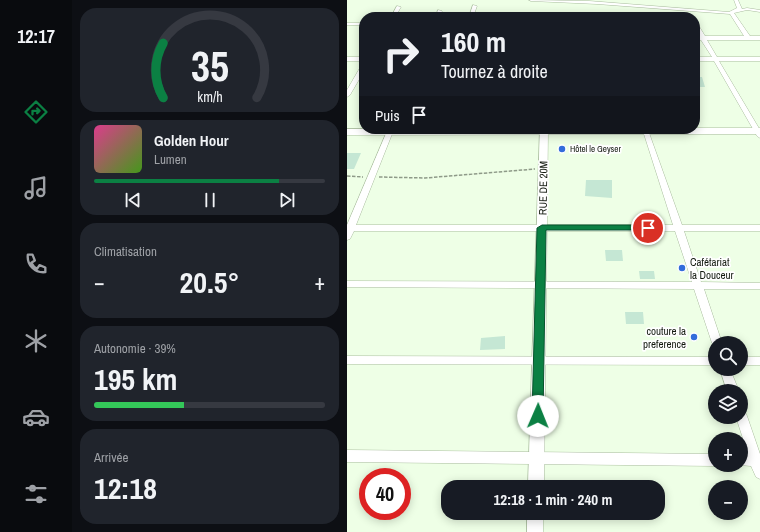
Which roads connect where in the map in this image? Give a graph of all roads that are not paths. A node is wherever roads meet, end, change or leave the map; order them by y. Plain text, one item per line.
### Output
1 (531, 0) edge
2 (737, 0) edge
3 (589, 2) dead end
4 (475, 6) dead end
5 (399, 7) dead end
6 (740, 9) junction
7 (760, 11) edge
8 (396, 12) edge
9 (473, 12) edge
10 (686, 12) edge
11 (347, 24) edge
12 (359, 24) edge
13 (700, 33) edge
14 (703, 38) junction
15 (748, 38) junction
16 (760, 38) edge
17 (760, 58) edge
18 (347, 59) edge
19 (359, 59) edge
20 (700, 59) edge
21 (715, 59) junction
22 (359, 75) edge
23 (347, 95) edge
24 (359, 131) edge
25 (347, 132) edge
26 (700, 132) edge
27 (759, 133) edge
28 (388, 134) edge
29 (544, 134) edge
30 (647, 134) edge
31 (349, 228) edge
32 (542, 228) junction
33 (678, 228) junction
34 (760, 228) edge
35 (347, 237) edge
36 (347, 284) edge
37 (541, 285) junction
38 (698, 286) junction
39 (760, 286) edge
40 (715, 336) edge
41 (347, 360) edge
42 (539, 361) junction
43 (708, 361) edge
44 (748, 361) edge
45 (760, 362) edge
46 (744, 424) edge
47 (347, 456) edge
48 (537, 458) junction
49 (708, 460) edge
50 (758, 460) edge
51 (760, 473) edge
52 (536, 480) edge
53 (535, 520) edge
54 (535, 532) edge

1 - 10 street
2 - 6 street
3 - 7 street
4 - 9 street
5 - 8 street
6 - 7 street
6 - 15 street
11 - 12 street
13 - 14 street
14 - 15 street
14 - 21 street
15 - 16 street
17 - 21 street
18 - 19 street
20 - 21 street
21 - 27 street
22 - 23 street
24 - 25 main road
26 - 27 main road
28 - 31 street
29 - 32 street, RUE DE 20M
30 - 33 street
31 - 32 street
31 - 35 street
32 - 33 street
32 - 37 street, RUE DE 20M
33 - 34 street
33 - 38 street
36 - 37 street
37 - 38 street
37 - 42 street, RUE DE 20M
38 - 39 street
38 - 40 street
41 - 42 street
42 - 43 street
42 - 48 street, RUE DE 20M
44 - 45 street
46 - 50 street
47 - 48 street
48 - 49 street
48 - 52 street, RUE DE 20M
50 - 51 street
53 - 54 street

